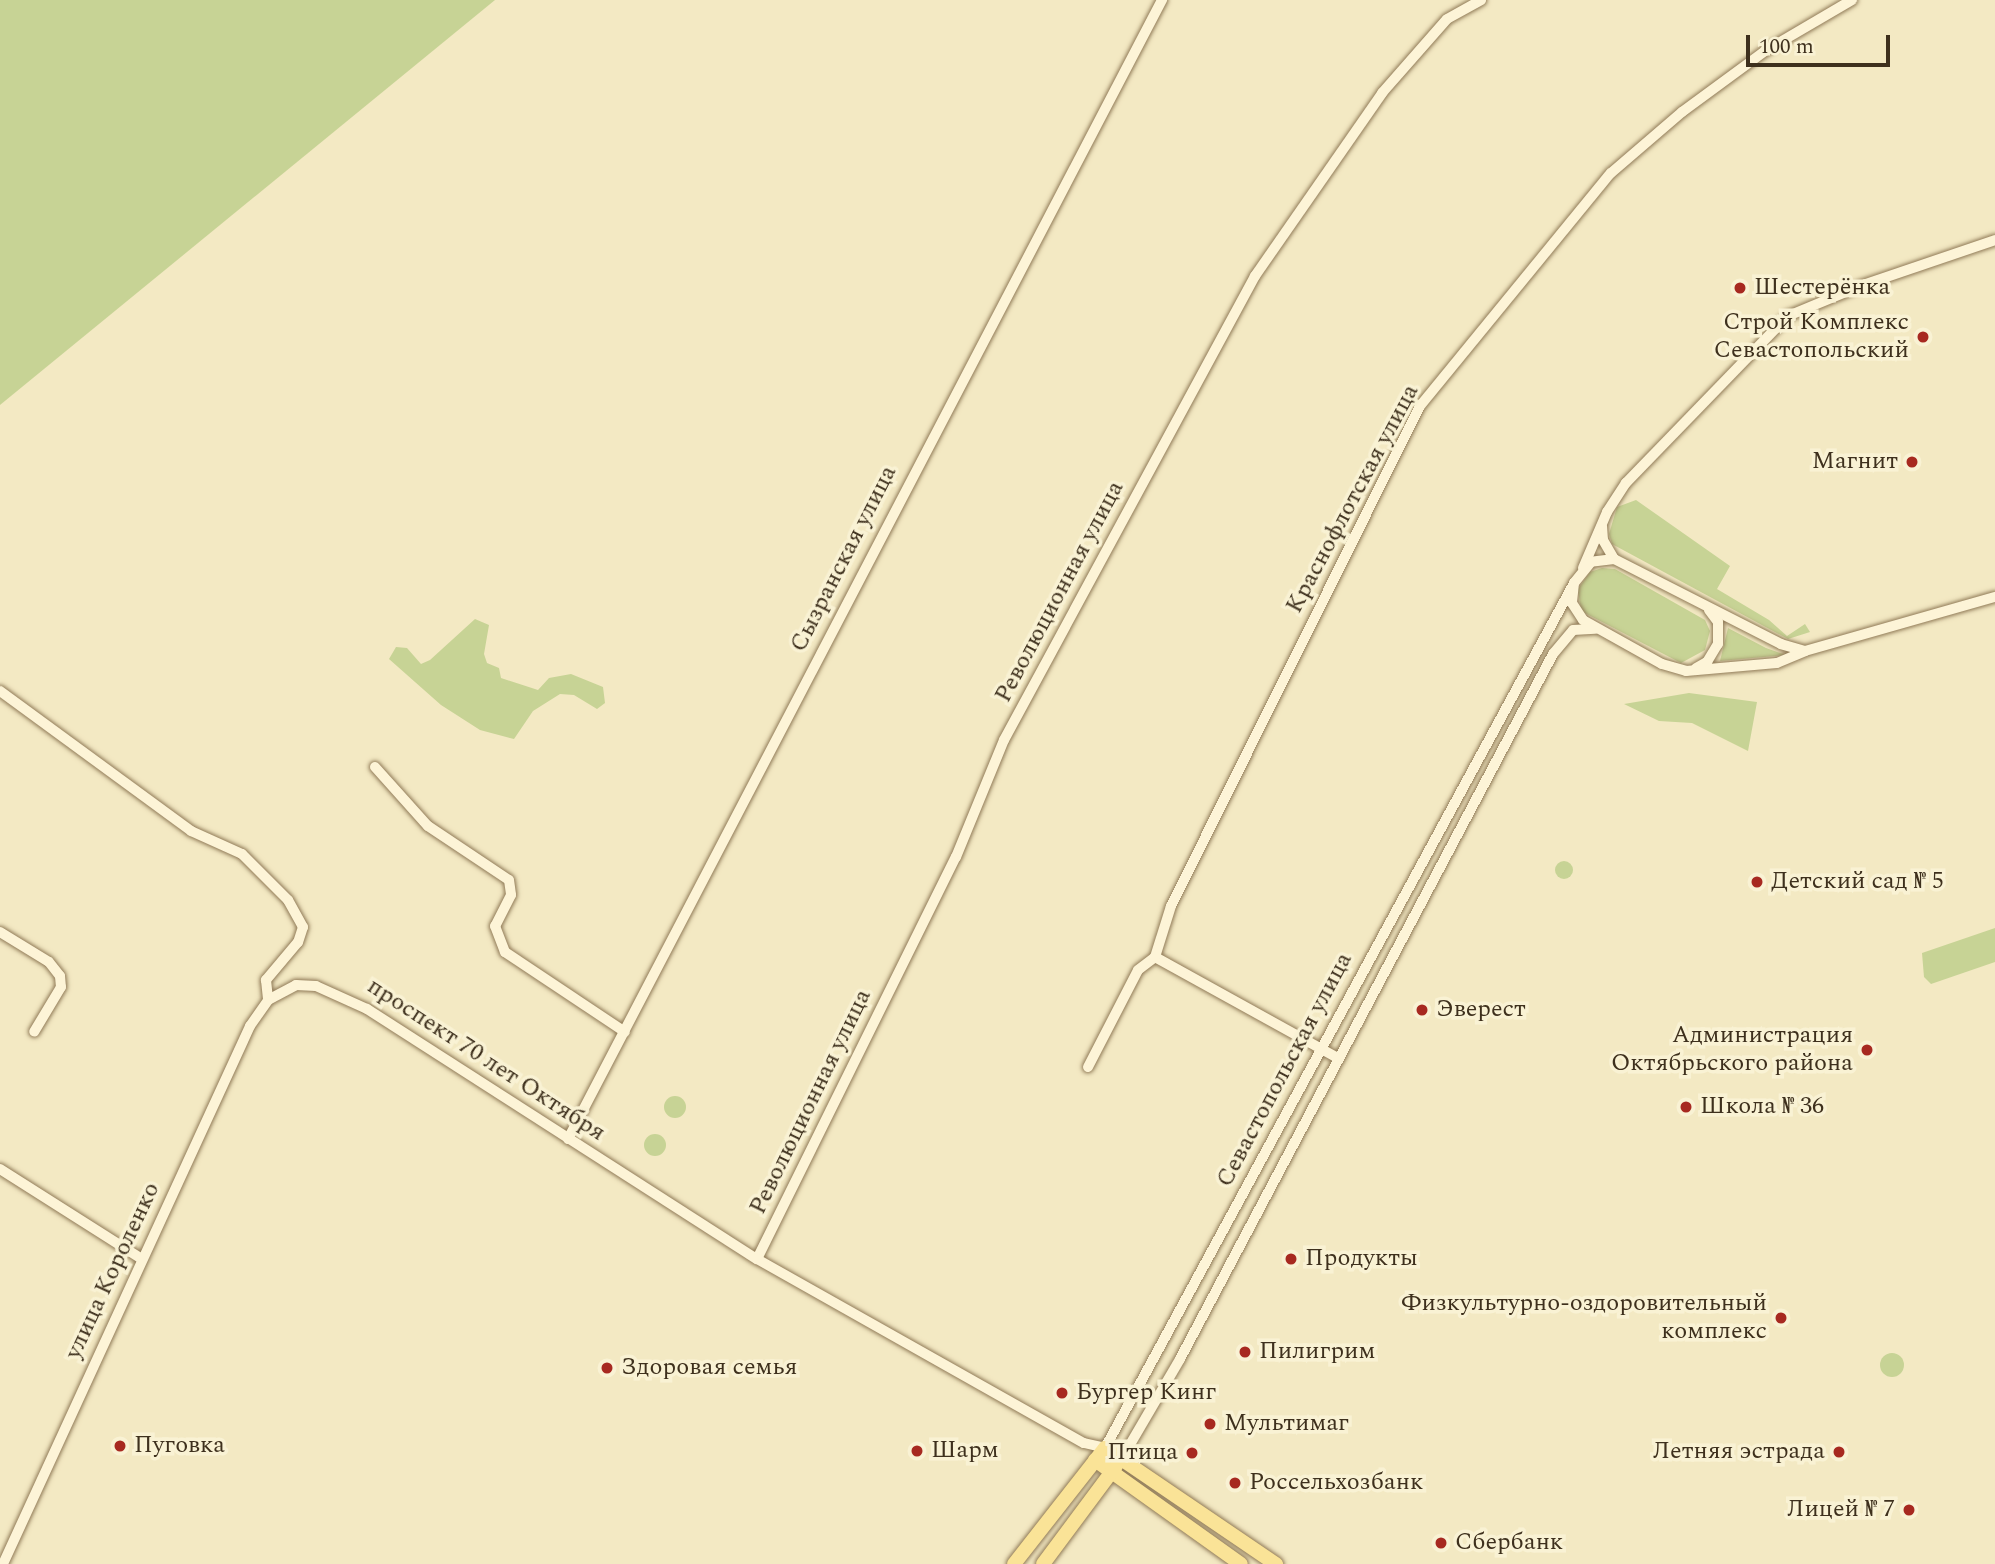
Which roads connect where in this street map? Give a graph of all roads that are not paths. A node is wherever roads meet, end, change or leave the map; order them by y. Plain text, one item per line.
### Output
1 (1163, 0) edge
2 (1481, 0) edge
3 (1852, 0) edge
4 (1995, 240) edge
5 (1602, 523) junction
6 (1614, 559) junction
7 (1583, 568) junction
8 (1574, 583) junction
9 (1995, 597) edge
10 (1703, 605) junction
11 (1595, 629) junction
12 (1805, 651) junction
13 (1686, 671) junction
14 (0, 691) edge
15 (375, 767) dead end
16 (0, 932) edge
17 (1155, 957) junction
18 (268, 1000) junction
19 (34, 1032) dead end
20 (625, 1032) junction
21 (1322, 1049) junction
22 (1338, 1058) junction
23 (1088, 1067) dead end
24 (568, 1139) junction
25 (0, 1169) edge
26 (1220, 1240) junction
27 (1237, 1249) junction
28 (142, 1259) junction
29 (757, 1259) junction
30 (1195, 1286) junction
31 (1213, 1295) junction
32 (1100, 1454) junction
33 (1121, 1460) junction
34 (1111, 1473) junction
35 (3, 1564) edge
36 (1014, 1564) edge
37 (1043, 1564) edge
38 (1241, 1564) edge
39 (1276, 1564) edge

1 - 20 street, Сызранская улица
2 - 29 street, Революционная улица
3 - 17 street, Краснофлотская улица
4 - 5 street
5 - 6 street
5 - 7 street, Севастопольская улица
6 - 7 street
6 - 10 street
7 - 8 street, Севастопольская улица
8 - 11 street
8 - 21 street, Севастопольская улица
9 - 12 street
10 - 12 street
10 - 13 street
11 - 13 street
11 - 22 street, Севастопольская улица
12 - 13 street
14 - 18 street
15 - 20 street
16 - 19 street
17 - 21 street
17 - 23 street, Краснофлотская улица
18 - 24 street, проспект 70 лет Октября
18 - 28 street, улица Короленко
20 - 24 street, Сызранская улица
21 - 22 street
21 - 26 street, Севастопольская улица
22 - 27 street, Севастопольская улица
24 - 29 street, проспект 70 лет Октября
25 - 28 street
26 - 27 street
26 - 30 street, Севастопольская улица
27 - 31 street, Севастопольская улица
28 - 35 street, улица Короленко
29 - 32 street, проспект 70 лет Октября
30 - 31 street
30 - 32 street, Севастопольская улица
31 - 33 street, Севастопольская улица
32 - 33 main road, проспект 70 лет Октября
32 - 34 main road, проспект 70 лет Октября
32 - 36 main road, Севастопольская улица
33 - 34 main road, Севастопольская улица
33 - 39 main road, проспект 70 лет Октября
34 - 37 main road, Севастопольская улица
34 - 38 main road, проспект 70 лет Октября

